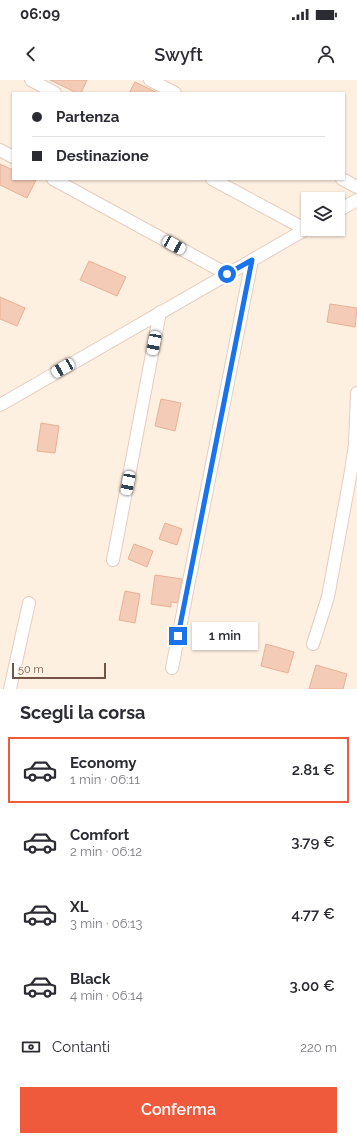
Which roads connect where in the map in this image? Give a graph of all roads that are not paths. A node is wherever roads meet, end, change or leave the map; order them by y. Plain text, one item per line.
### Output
1 (31, 80) edge
2 (150, 80) edge
3 (53, 92) edge
4 (173, 92) edge
5 (0, 150) edge
6 (12, 156) edge
7 (55, 180) edge
8 (214, 180) edge
9 (344, 180) edge
10 (357, 187) edge
11 (357, 200) edge
12 (345, 207) edge
13 (301, 226) edge
14 (301, 232) edge
15 (252, 260) junction
16 (227, 274) junction
17 (160, 312) junction
18 (357, 392) edge
19 (0, 405) edge
20 (113, 560) dead end
21 (29, 603) dead end
22 (313, 644) dead end
23 (172, 668) dead end
24 (10, 689) edge

1 - 3 street
2 - 4 street
5 - 6 street
7 - 16 street
8 - 13 street
9 - 10 street
11 - 12 street
14 - 15 street
15 - 16 street
15 - 23 street
16 - 17 street
17 - 19 street
17 - 20 street
18 - 22 street
21 - 24 street

